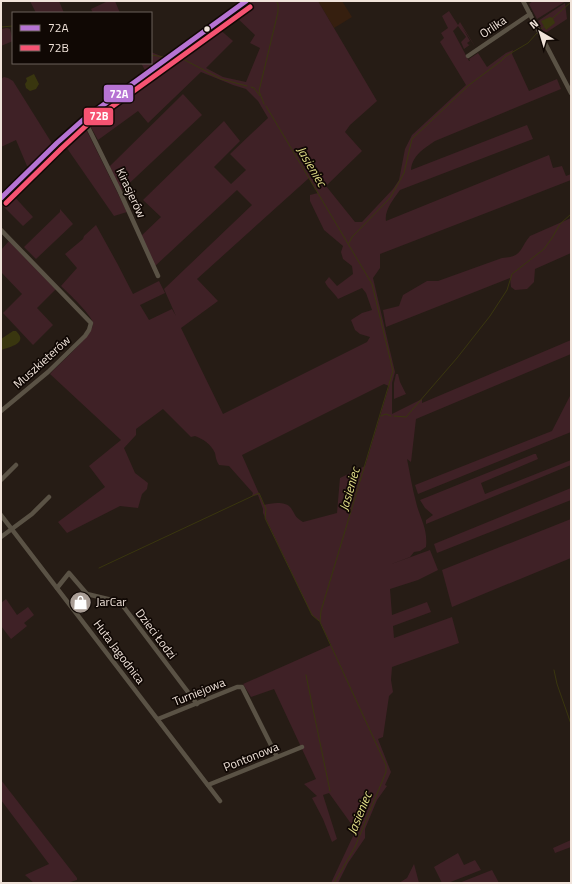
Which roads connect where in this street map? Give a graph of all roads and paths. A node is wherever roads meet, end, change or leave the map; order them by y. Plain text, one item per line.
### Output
1 (246, 1) edge
2 (523, 1) edge
3 (530, 14) junction
4 (468, 56) dead end
5 (571, 93) edge
6 (84, 119) junction
7 (1, 198) edge
8 (1, 230) edge
9 (158, 276) dead end
10 (1, 411) edge
11 (16, 465) dead end
12 (1, 480) edge
13 (50, 497) dead end
14 (1, 515) edge
15 (12, 529) junction
16 (1, 537) edge
17 (58, 588) junction
18 (197, 704) junction
19 (158, 719) junction
20 (302, 747) dead end
21 (277, 757) junction
22 (208, 786) junction
23 (220, 801) dead end

1 - 6 street
2 - 3 street
3 - 4 street, Orlika
3 - 5 street
6 - 7 street
6 - 9 street, Kirasjerów
8 - 10 street, Muszkieterów
11 - 12 street
13 - 15 street
14 - 15 street, Huta Jagodnica
15 - 16 street
15 - 17 street, Huta Jagodnica
17 - 18 street, Dzieci Łodzi
17 - 19 street, Huta Jagodnica
18 - 19 street, Turniejowa
18 - 21 street, Turniejowa
19 - 22 street, Huta Jagodnica
20 - 21 street, Pontonowa
21 - 22 street, Pontonowa
22 - 23 street, Huta Jagodnica

